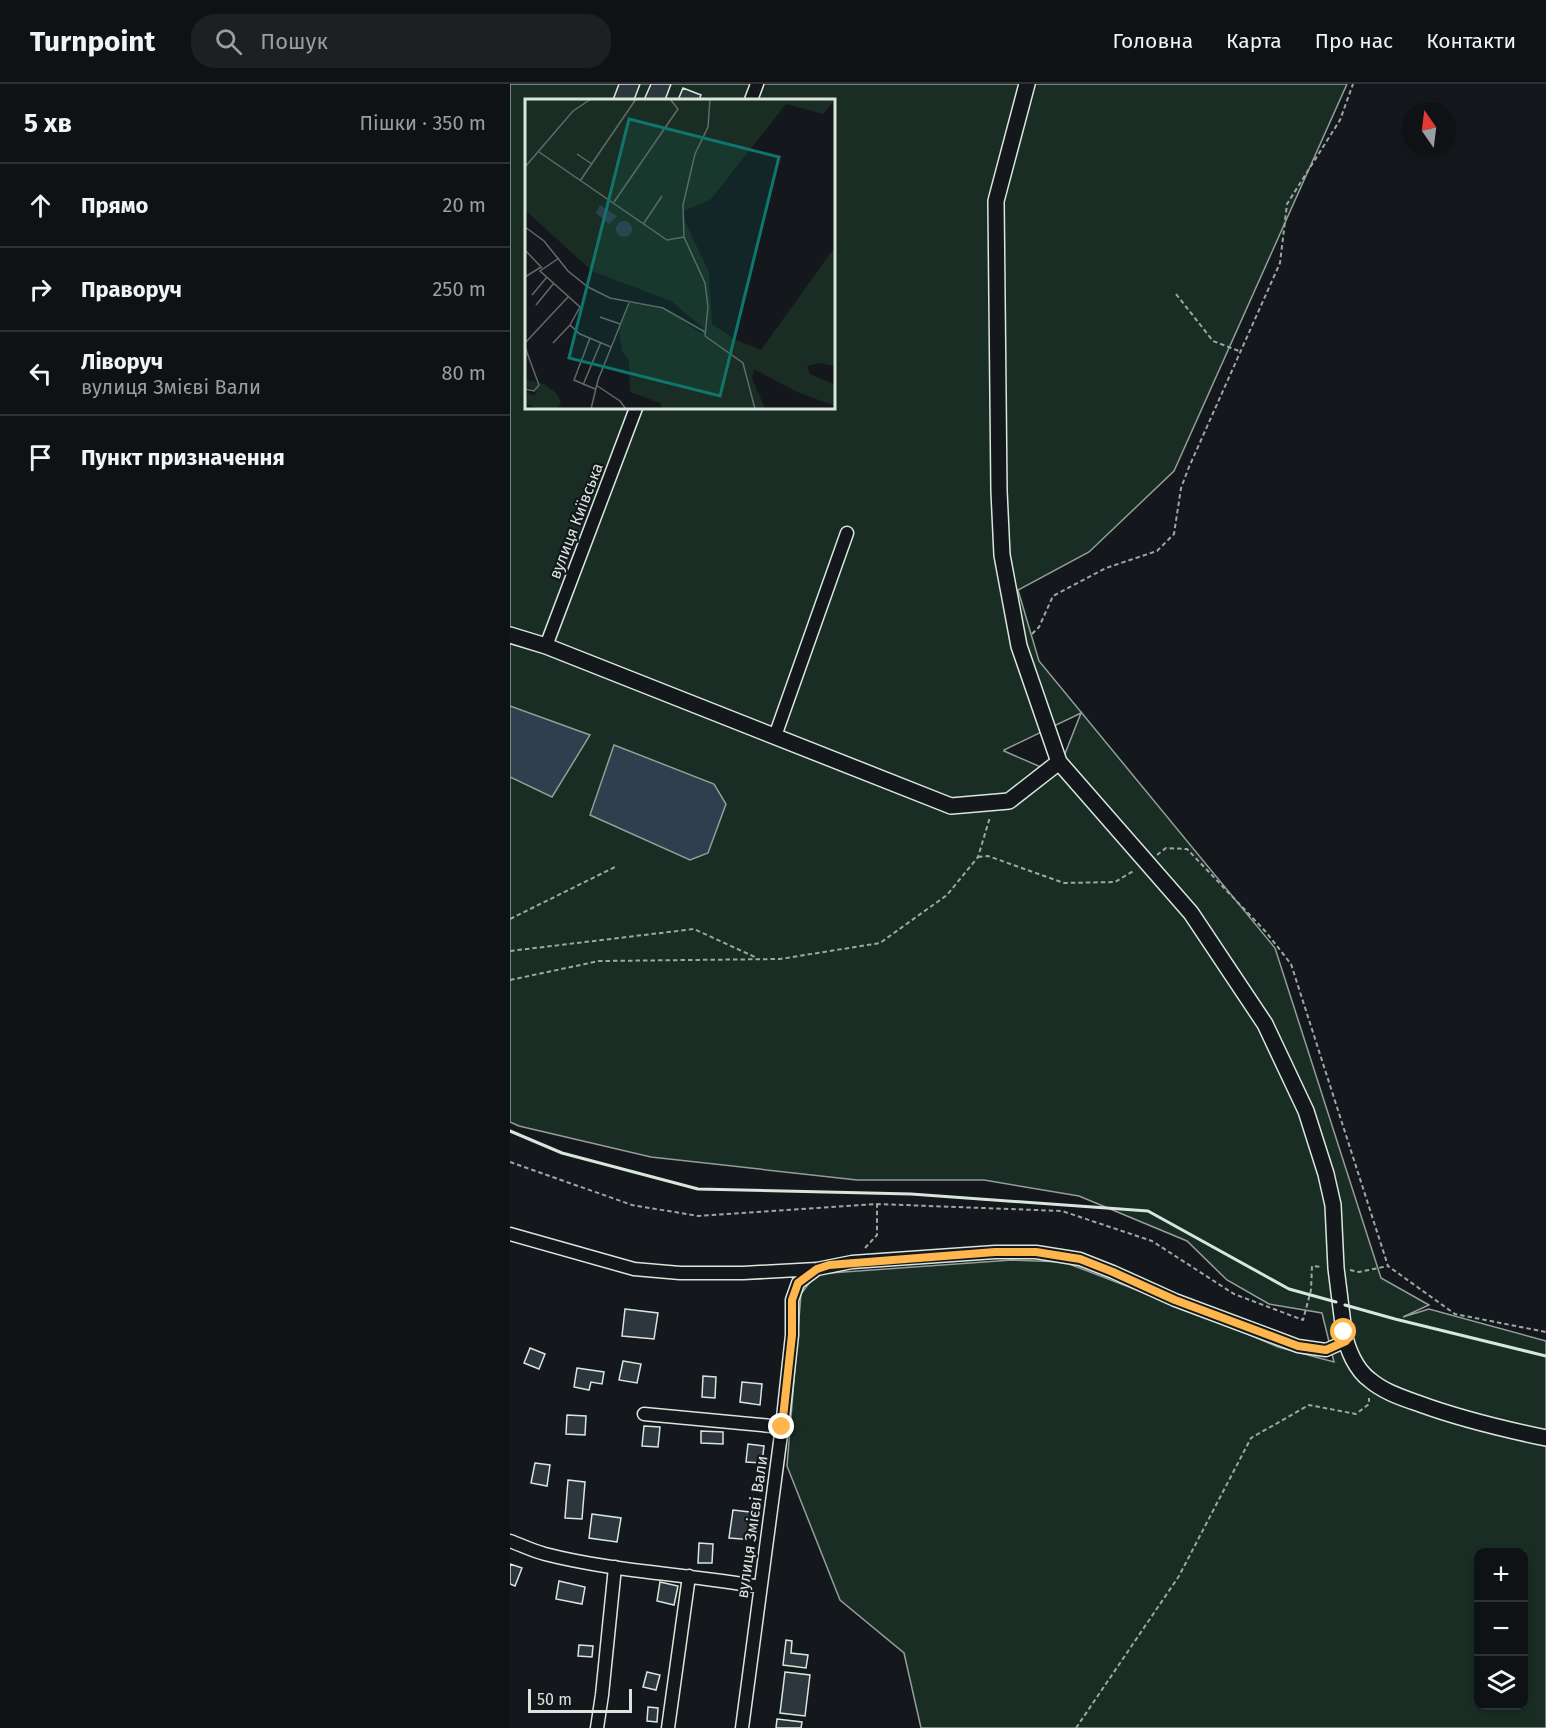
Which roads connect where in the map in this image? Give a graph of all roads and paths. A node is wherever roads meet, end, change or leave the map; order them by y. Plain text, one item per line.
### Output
1 (758, 84) edge
2 (1027, 84) edge
3 (1353, 84) edge
4 (751, 99) edge
5 (1176, 294) dead end
6 (1239, 351) junction
7 (635, 410) edge
8 (847, 533) dead end
9 (510, 635) edge
10 (546, 646) junction
11 (1019, 646) junction
12 (775, 736) junction
13 (1059, 762) junction
14 (993, 802) junction
15 (615, 867) dead end
16 (510, 919) edge
17 (510, 951) edge
18 (759, 959) junction
19 (510, 980) edge
20 (510, 1162) edge
21 (877, 1204) junction
22 (510, 1234) edge
23 (852, 1262) junction
24 (1388, 1266) dead end
25 (1336, 1268) junction
26 (817, 1269) junction
27 (1346, 1341) junction
28 (1369, 1380) junction
29 (644, 1414) dead end
30 (782, 1427) junction
31 (1546, 1438) edge
32 (510, 1541) edge
33 (615, 1567) junction
34 (689, 1576) junction
35 (760, 1587) junction
36 (597, 1728) edge
37 (668, 1728) edge
38 (742, 1728) edge
39 (1076, 1728) edge

1 - 4 street
2 - 11 street
3 - 6 path
5 - 6 path
6 - 11 path
7 - 10 street, вулиця Київська
8 - 12 street
9 - 10 street
10 - 12 street
11 - 13 street
12 - 14 street
13 - 14 street
13 - 25 street
14 - 18 path
15 - 16 path
17 - 18 path
18 - 19 path
20 - 21 path
21 - 23 path
21 - 25 path
22 - 26 street
23 - 26 street
23 - 27 street
24 - 25 path
25 - 27 street
26 - 30 street, вулиця Змієві Вали
27 - 28 street
28 - 31 street
28 - 39 path
29 - 30 street
30 - 35 street, вулиця Змієві Вали
32 - 33 street
33 - 34 street
33 - 36 street
34 - 35 street
34 - 37 street
35 - 38 street, вулиця Змієві Вали

